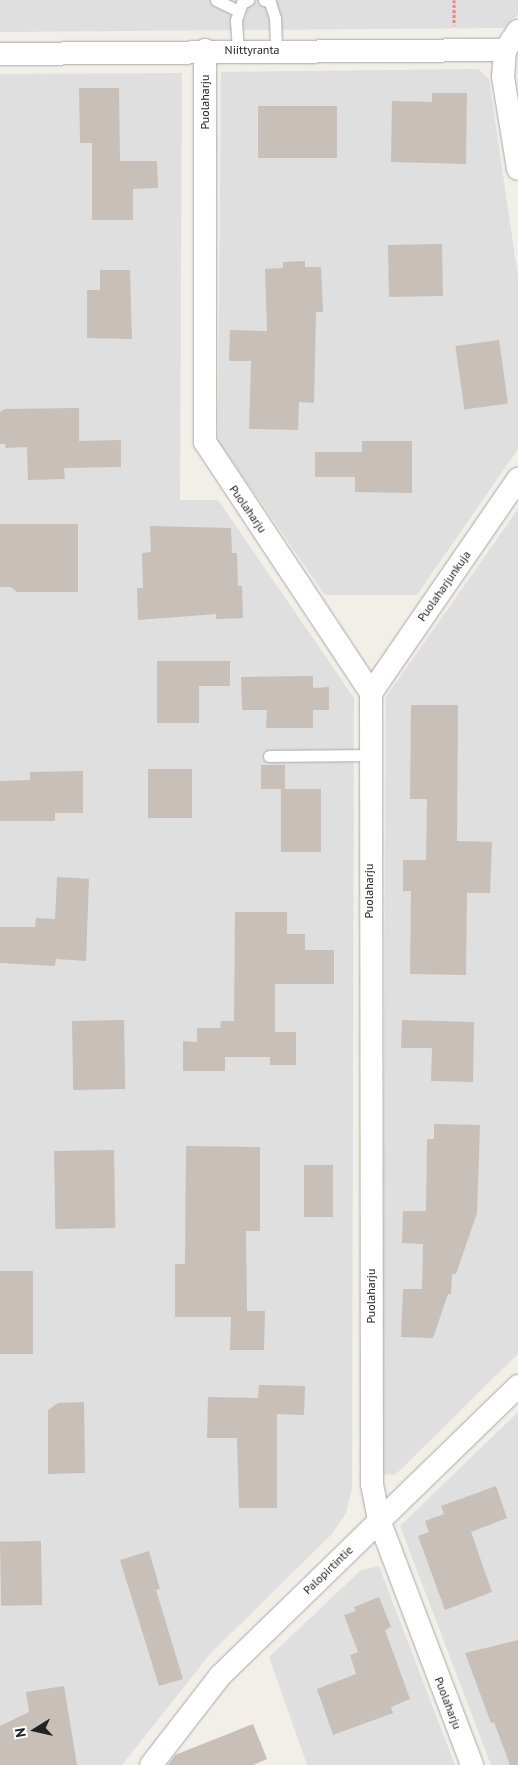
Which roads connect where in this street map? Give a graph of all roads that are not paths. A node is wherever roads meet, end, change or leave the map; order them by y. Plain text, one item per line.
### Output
1 (216, 0) edge
2 (248, 0) edge
3 (264, 0) edge
4 (239, 11) junction
5 (518, 31) edge
6 (205, 50) junction
7 (238, 50) junction
8 (276, 50) junction
9 (505, 50) junction
10 (0, 54) edge
11 (518, 169) edge
12 (518, 479) edge
13 (371, 693) junction
14 (368, 755) junction
15 (269, 756) dead end
16 (518, 1386) edge
17 (379, 1520) junction
18 (151, 1765) edge
19 (472, 1765) edge

1 - 4 lane
2 - 4 lane
3 - 8 lane
4 - 7 lane
5 - 9 street
6 - 7 street, Niittyranta
6 - 10 street, Niittyranta
6 - 13 street, Puolaharju
7 - 8 street, Niittyranta
8 - 9 street, Niittyranta
9 - 11 street
12 - 13 street, Puolaharjunkuja
13 - 14 street, Puolaharju
14 - 15 lane
14 - 17 street, Puolaharju
16 - 17 street, Palopirtintie
17 - 18 street, Palopirtintie
17 - 19 street, Puolaharju

